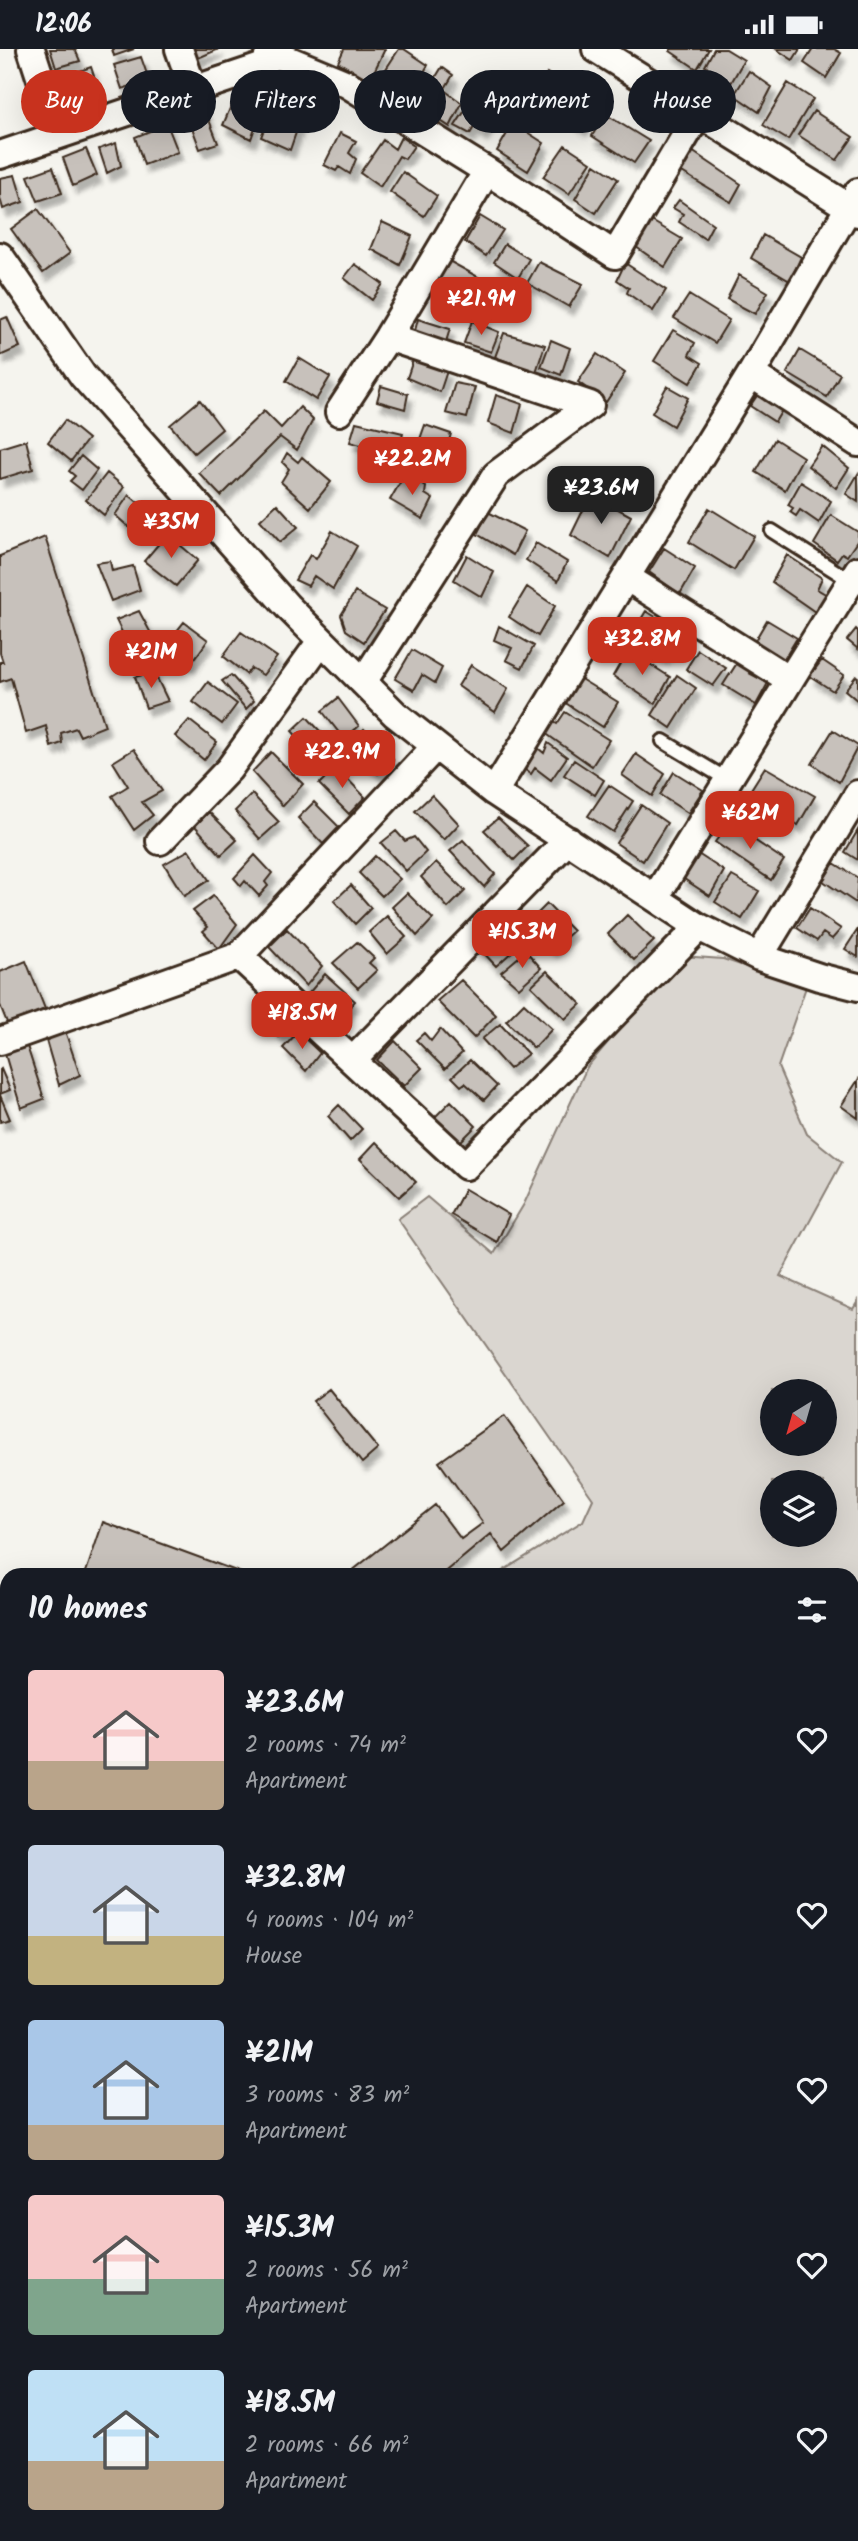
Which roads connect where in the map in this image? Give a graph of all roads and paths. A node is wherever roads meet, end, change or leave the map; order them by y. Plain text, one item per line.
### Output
1 (31, 49) edge
2 (179, 49) edge
3 (596, 49) edge
4 (271, 51) edge
5 (186, 70) edge
6 (630, 70) edge
7 (216, 83) edge
8 (121, 115) edge
9 (687, 133) edge
10 (733, 133) edge
11 (58, 135) junction
12 (0, 155) edge
13 (487, 171) junction
14 (855, 204) edge
15 (0, 256) edge
16 (388, 337) junction
17 (751, 374) junction
18 (339, 412) dead end
19 (858, 443) edge
20 (772, 531) dead end
21 (626, 577) junction
22 (856, 579) edge
23 (321, 641) junction
24 (790, 680) junction
25 (363, 682) junction
26 (663, 741) dead end
27 (435, 747) junction
28 (728, 781) junction
29 (494, 792) junction
30 (858, 794) edge
31 (568, 840) junction
32 (160, 841) dead end
33 (655, 898) junction
34 (699, 927) junction
35 (239, 955) junction
36 (759, 957) junction
37 (858, 987) edge
38 (0, 1041) edge
39 (353, 1061) junction

1 - 11 street
2 - 5 street
3 - 6 street
4 - 7 street
4 - 13 street
8 - 11 street
9 - 13 street
10 - 14 street
11 - 12 street
13 - 16 street
14 - 17 street
15 - 23 street
16 - 18 street
16 - 25 street
17 - 19 street
17 - 21 street
20 - 22 lane
21 - 24 street
21 - 29 street
22 - 24 street
23 - 25 street
23 - 32 street
24 - 28 street
25 - 27 street
26 - 28 lane
27 - 29 street
27 - 35 street
28 - 33 street
29 - 31 street
30 - 36 street
31 - 33 street
31 - 39 street
33 - 34 street
34 - 36 street
34 - 39 street
35 - 38 street
35 - 39 street
36 - 37 street

